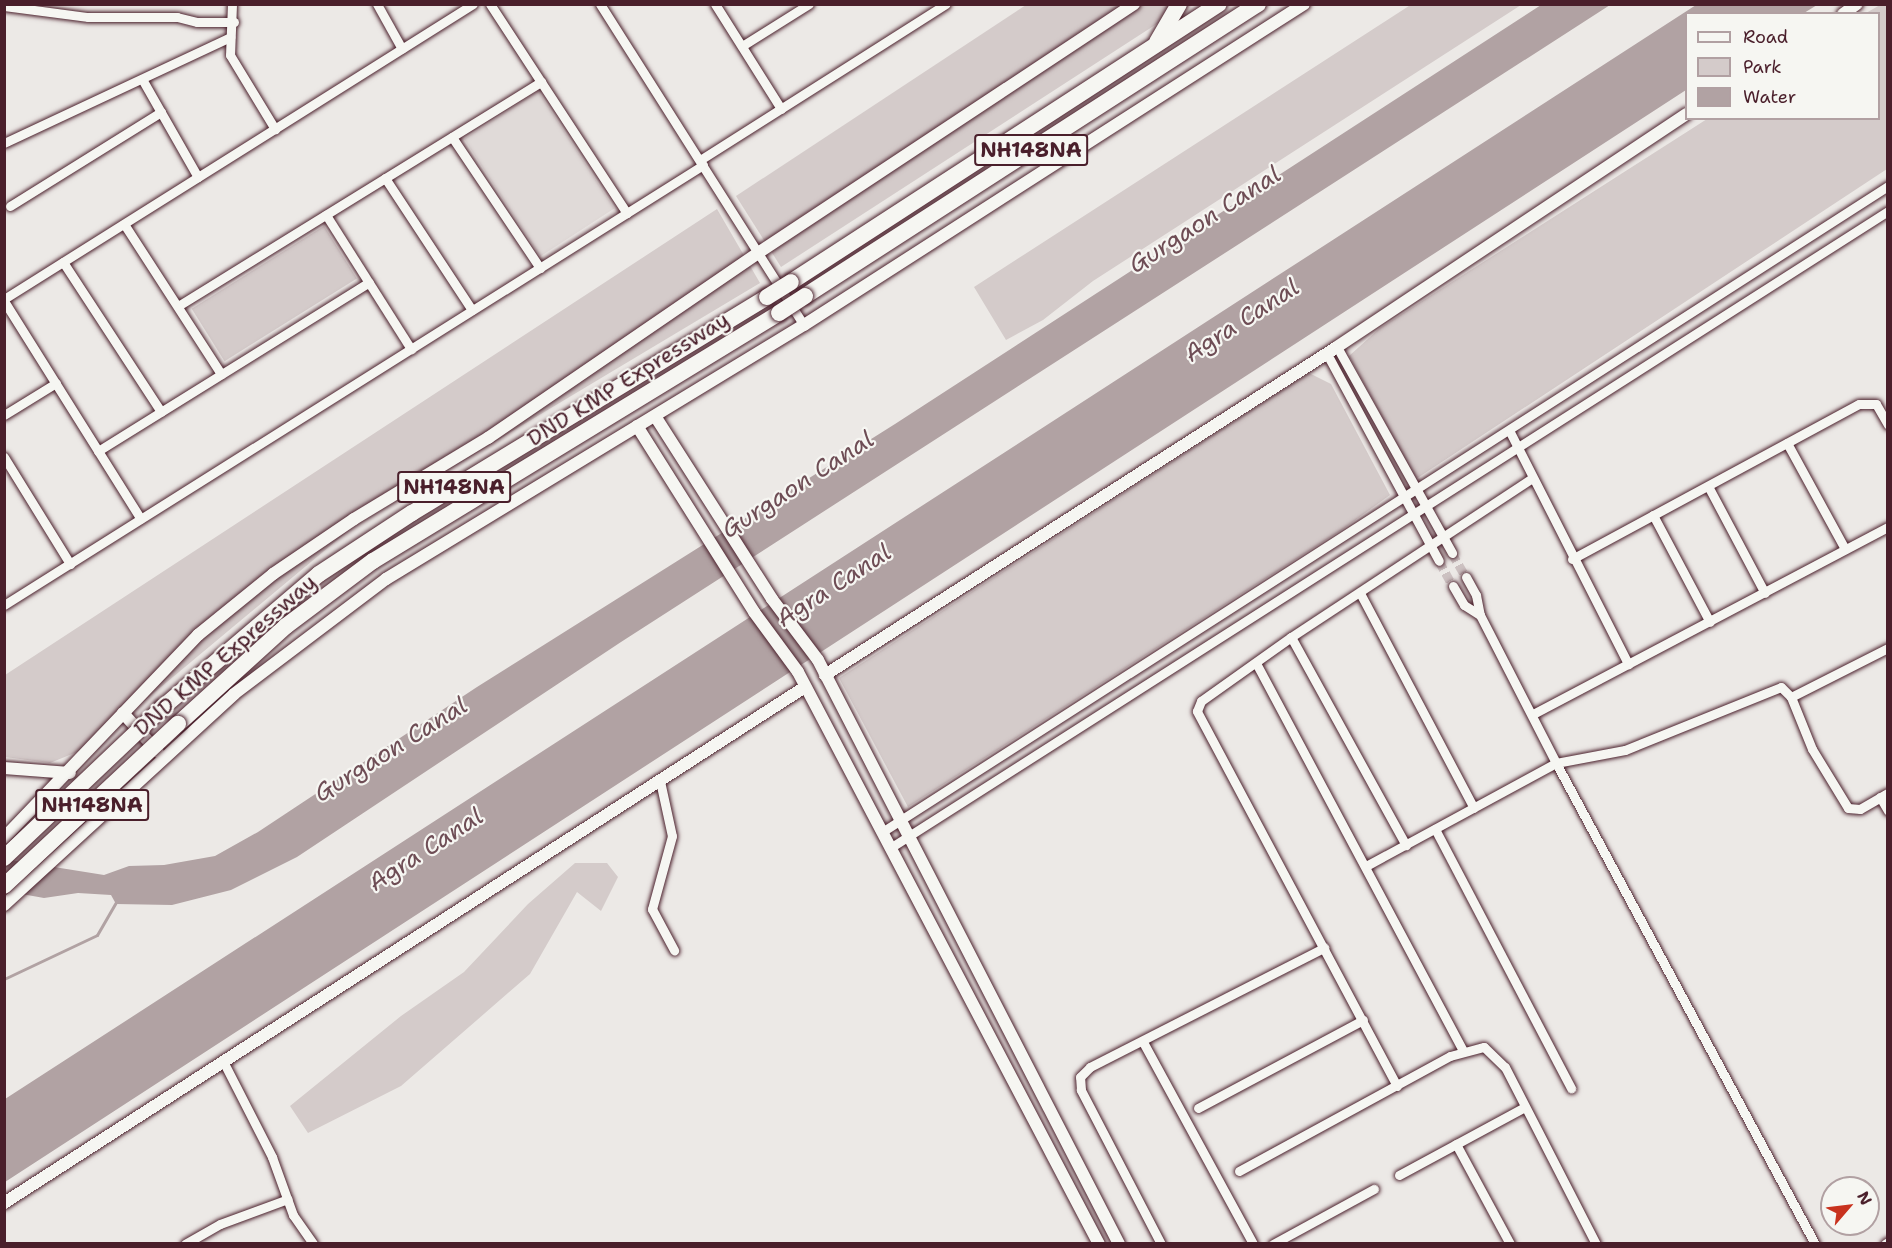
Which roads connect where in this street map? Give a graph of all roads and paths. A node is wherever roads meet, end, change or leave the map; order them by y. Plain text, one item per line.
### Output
1 (232, 4) edge
2 (377, 4) edge
3 (473, 4) edge
4 (490, 4) edge
5 (600, 4) edge
6 (715, 4) edge
7 (946, 4) edge
8 (1134, 4) edge
9 (1179, 4) edge
10 (1219, 4) edge
11 (1258, 4) edge
12 (1304, 4) edge
13 (806, 5) edge
14 (4, 6) edge
15 (29, 7) edge
16 (234, 22) junction
17 (230, 37) junction
18 (742, 46) junction
19 (1155, 46) junction
20 (402, 49) junction
21 (142, 79) junction
22 (541, 82) junction
23 (781, 109) junction
24 (161, 112) junction
25 (1685, 115) edge
26 (275, 129) junction
27 (452, 137) junction
28 (4, 143) edge
29 (701, 163) junction
30 (198, 177) junction
31 (385, 178) junction
32 (1887, 186) edge
33 (10, 206) dead end
34 (1887, 210) edge
35 (627, 213) junction
36 (326, 215) junction
37 (124, 224) junction
38 (758, 253) junction
39 (63, 262) junction
40 (540, 268) junction
41 (369, 282) junction
42 (4, 300) edge
43 (177, 306) junction
44 (472, 310) junction
45 (804, 325) junction
46 (411, 349) junction
47 (1332, 351) junction
48 (221, 374) junction
49 (56, 383) junction
50 (161, 412) junction
51 (4, 415) edge
52 (655, 416) junction
53 (1887, 425) edge
54 (637, 426) junction
55 (1509, 430) junction
56 (1786, 443) junction
57 (1518, 447) junction
58 (98, 451) junction
59 (4, 457) edge
60 (1532, 478) junction
61 (1708, 486) junction
62 (1416, 491) junction
63 (1406, 497) junction
64 (1425, 506) junction
65 (1414, 514) junction
66 (1653, 516) junction
67 (141, 519) junction
68 (1887, 527) edge
69 (1443, 537) junction
70 (1431, 545) junction
71 (1845, 549) junction
72 (1452, 553) tunnel mouth
73 (1572, 559) junction
74 (1439, 561) tunnel mouth
75 (70, 564) junction
76 (1466, 577) tunnel mouth
77 (1453, 586) tunnel mouth
78 (1360, 593) junction
79 (1765, 593) junction
80 (6, 600) edge
81 (1480, 615) junction
82 (1710, 622) junction
83 (1291, 637) junction
84 (1887, 648) edge
85 (1256, 663) junction
86 (1628, 664) junction
87 (825, 675) junction
88 (805, 687) junction
89 (1791, 697) junction
90 (123, 713) junction
91 (1533, 714) junction
92 (163, 757) junction
93 (1556, 763) junction
94 (4, 768) edge
95 (70, 773) junction
96 (660, 782) junction
97 (1884, 795) edge
98 (1474, 808) junction
99 (1887, 811) edge
100 (900, 822) junction
101 (1435, 829) junction
102 (882, 832) junction
103 (4, 838) edge
104 (908, 838) junction
105 (1406, 846) junction
106 (890, 848) junction
107 (4, 858) edge
108 (1366, 866) junction
109 (6, 897) edge
110 (1324, 948) junction
111 (674, 950) dead end
112 (1363, 1020) junction
113 (1143, 1042) junction
114 (1463, 1051) junction
115 (224, 1063) junction
116 (1397, 1086) junction
117 (1571, 1088) dead end
118 (1525, 1107) junction
119 (1198, 1108) dead end
120 (1456, 1144) junction
121 (1239, 1171) dead end
122 (1399, 1175) dead end
123 (1374, 1189) dead end
124 (288, 1199) junction
125 (4, 1203) edge
126 (185, 1244) edge
127 (313, 1244) edge
128 (1099, 1244) edge
129 (1119, 1244) edge
130 (1161, 1244) edge
131 (1253, 1244) edge
132 (1273, 1244) edge
133 (1510, 1244) edge
134 (1596, 1244) edge
135 (1815, 1244) edge

1 - 16 street
2 - 20 street
3 - 20 street
4 - 22 street
5 - 29 street
6 - 18 street
7 - 23 street
8 - 38 street
9 - 19 highway
10 - 19 highway, DND KMP Expressway / NH148NA
11 - 109 highway, DND KMP Expressway / NH148NA, bridge
12 - 45 street
13 - 18 street
14 - 15 street
15 - 16 street
16 - 17 street
17 - 21 street
17 - 26 street
18 - 23 street
19 - 107 highway, DND KMP Expressway / NH148NA, bridge
20 - 26 street
21 - 24 street
21 - 28 street
22 - 27 street
22 - 35 street
23 - 29 street
24 - 30 street
24 - 33 street
25 - 47 street
26 - 30 street
27 - 31 street
27 - 40 street
29 - 35 street
29 - 38 street
30 - 37 street
31 - 36 street
31 - 44 street
32 - 55 street
34 - 57 street
35 - 40 street
36 - 41 street
36 - 43 street
37 - 39 street
37 - 43 street
38 - 45 street
38 - 90 street
39 - 42 street
39 - 50 street
40 - 44 street
41 - 46 street
41 - 48 street
42 - 49 street
43 - 48 street
44 - 46 street
45 - 52 street
46 - 67 street
47 - 62 street
47 - 63 street
47 - 87 street
48 - 50 street
49 - 51 street
49 - 58 street
50 - 58 street
52 - 54 street
52 - 87 street
53 - 56 street
54 - 88 street
54 - 92 street
55 - 57 street
55 - 62 street
56 - 61 street
56 - 71 street
57 - 60 street
57 - 64 street
58 - 67 street
59 - 75 street
60 - 69 street
60 - 73 street
61 - 66 street
61 - 79 street
62 - 63 street
62 - 64 street
63 - 65 street
63 - 100 street
64 - 65 street
64 - 69 street
65 - 70 street
65 - 104 street
66 - 73 street
66 - 82 street
67 - 75 street
68 - 71 street
69 - 70 street
69 - 72 street
70 - 74 street
70 - 78 street
71 - 79 street
73 - 86 street
75 - 80 street
76 - 81 street
77 - 81 street
78 - 83 street
78 - 98 street
79 - 82 street
81 - 91 street
82 - 86 street
83 - 85 street
83 - 105 street
84 - 89 street
85 - 108 street
85 - 110 street
86 - 91 street
87 - 100 street
88 - 96 street
88 - 102 street
89 - 93 street
89 - 97 street
90 - 92 street
90 - 95 street
91 - 93 street
92 - 109 street
93 - 98 street
93 - 135 street
94 - 95 street
95 - 103 street
96 - 111 street
96 - 115 street
97 - 99 street
98 - 101 street
100 - 102 street
100 - 104 street
101 - 105 street
101 - 117 street
102 - 106 street
104 - 106 street
104 - 129 street
105 - 108 street
106 - 128 street
108 - 114 street
110 - 112 street
110 - 113 street
112 - 116 street
112 - 119 street
113 - 130 street
113 - 131 street
114 - 116 street
114 - 118 street
115 - 124 street
115 - 125 street
116 - 121 street
118 - 120 street
118 - 134 street
120 - 122 street
120 - 133 street
123 - 132 street
124 - 126 street
124 - 127 street

